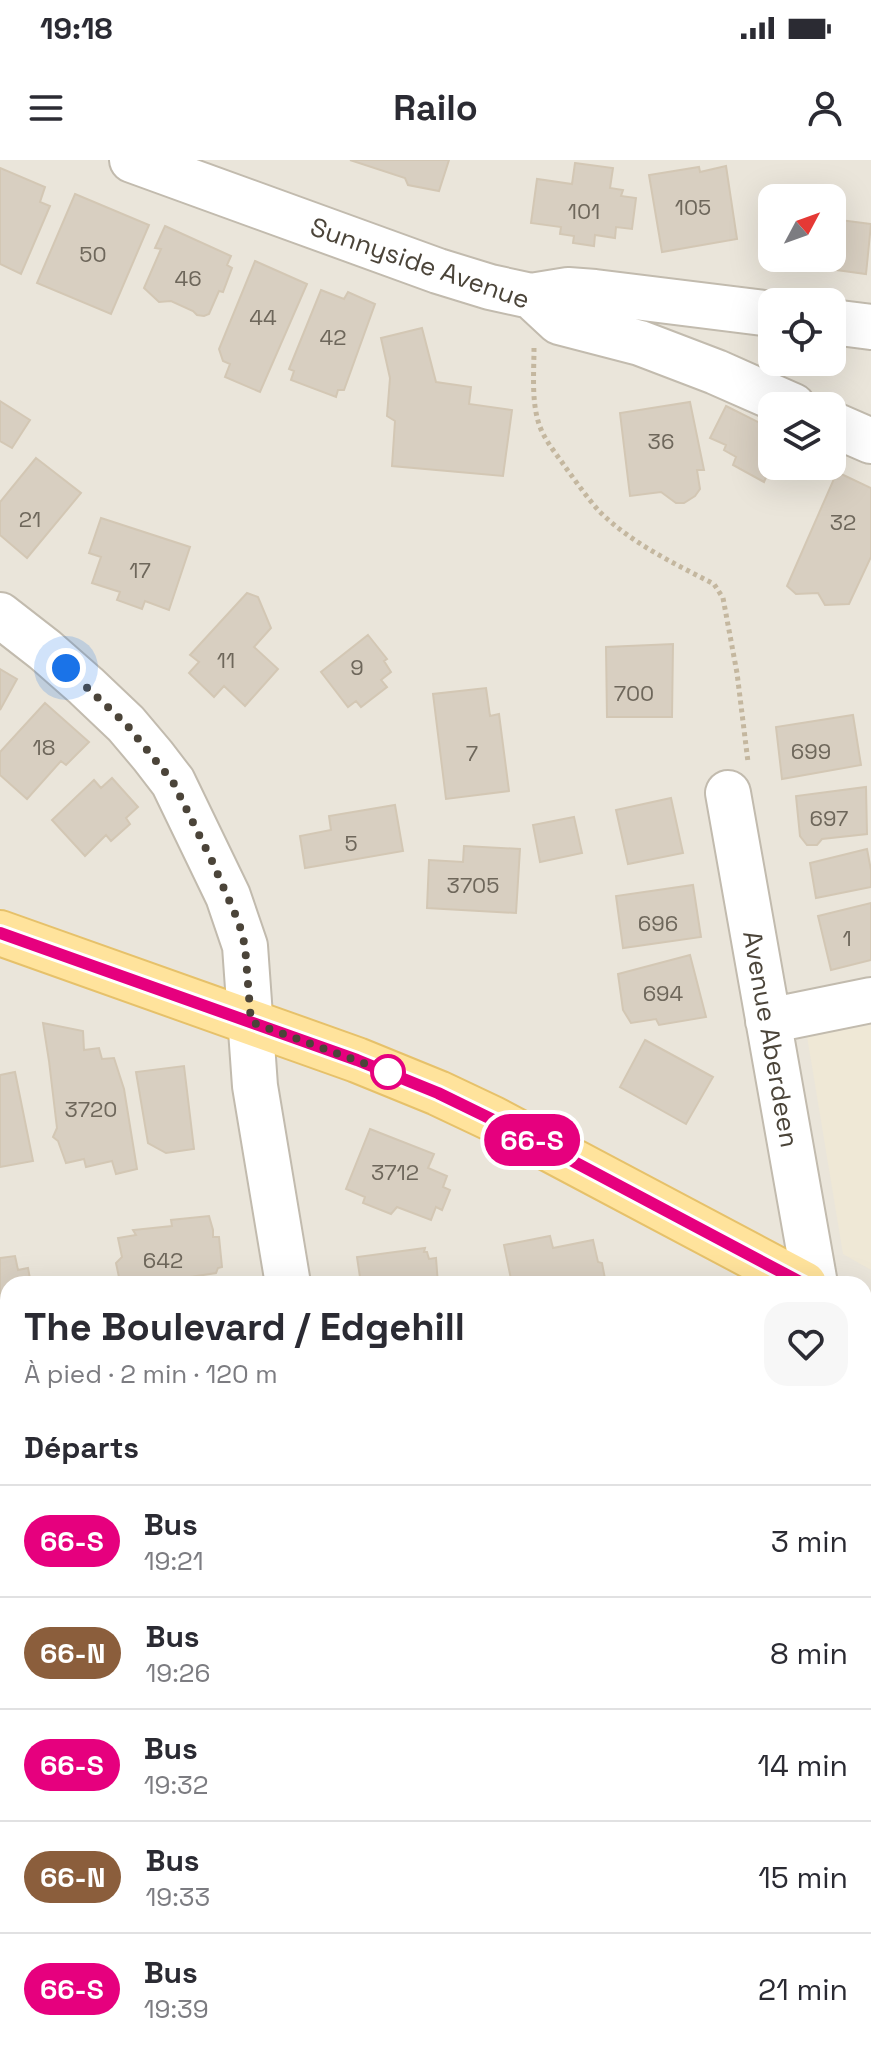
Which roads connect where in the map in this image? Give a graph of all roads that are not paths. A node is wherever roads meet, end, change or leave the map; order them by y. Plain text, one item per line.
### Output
1 (132, 160) edge
2 (531, 296) junction
3 (758, 312) edge
4 (846, 324) edge
5 (871, 327) edge
6 (761, 392) edge
7 (846, 430) edge
8 (871, 441) edge
9 (0, 615) edge
10 (738, 778) road end
11 (0, 933) edge
12 (871, 1000) edge
13 (768, 1021) junction
14 (251, 1022) junction
15 (287, 1276) edge
16 (789, 1276) edge
17 (814, 1276) edge

1 - 2 street, Sunnyside Avenue
2 - 3 street
2 - 6 street, Sunnyside Avenue
4 - 5 street
7 - 8 street
9 - 14 street
10 - 13 street, Avenue Aberdeen
11 - 14 main road
12 - 13 street
13 - 17 street, Avenue Aberdeen
14 - 15 street
14 - 16 main road

